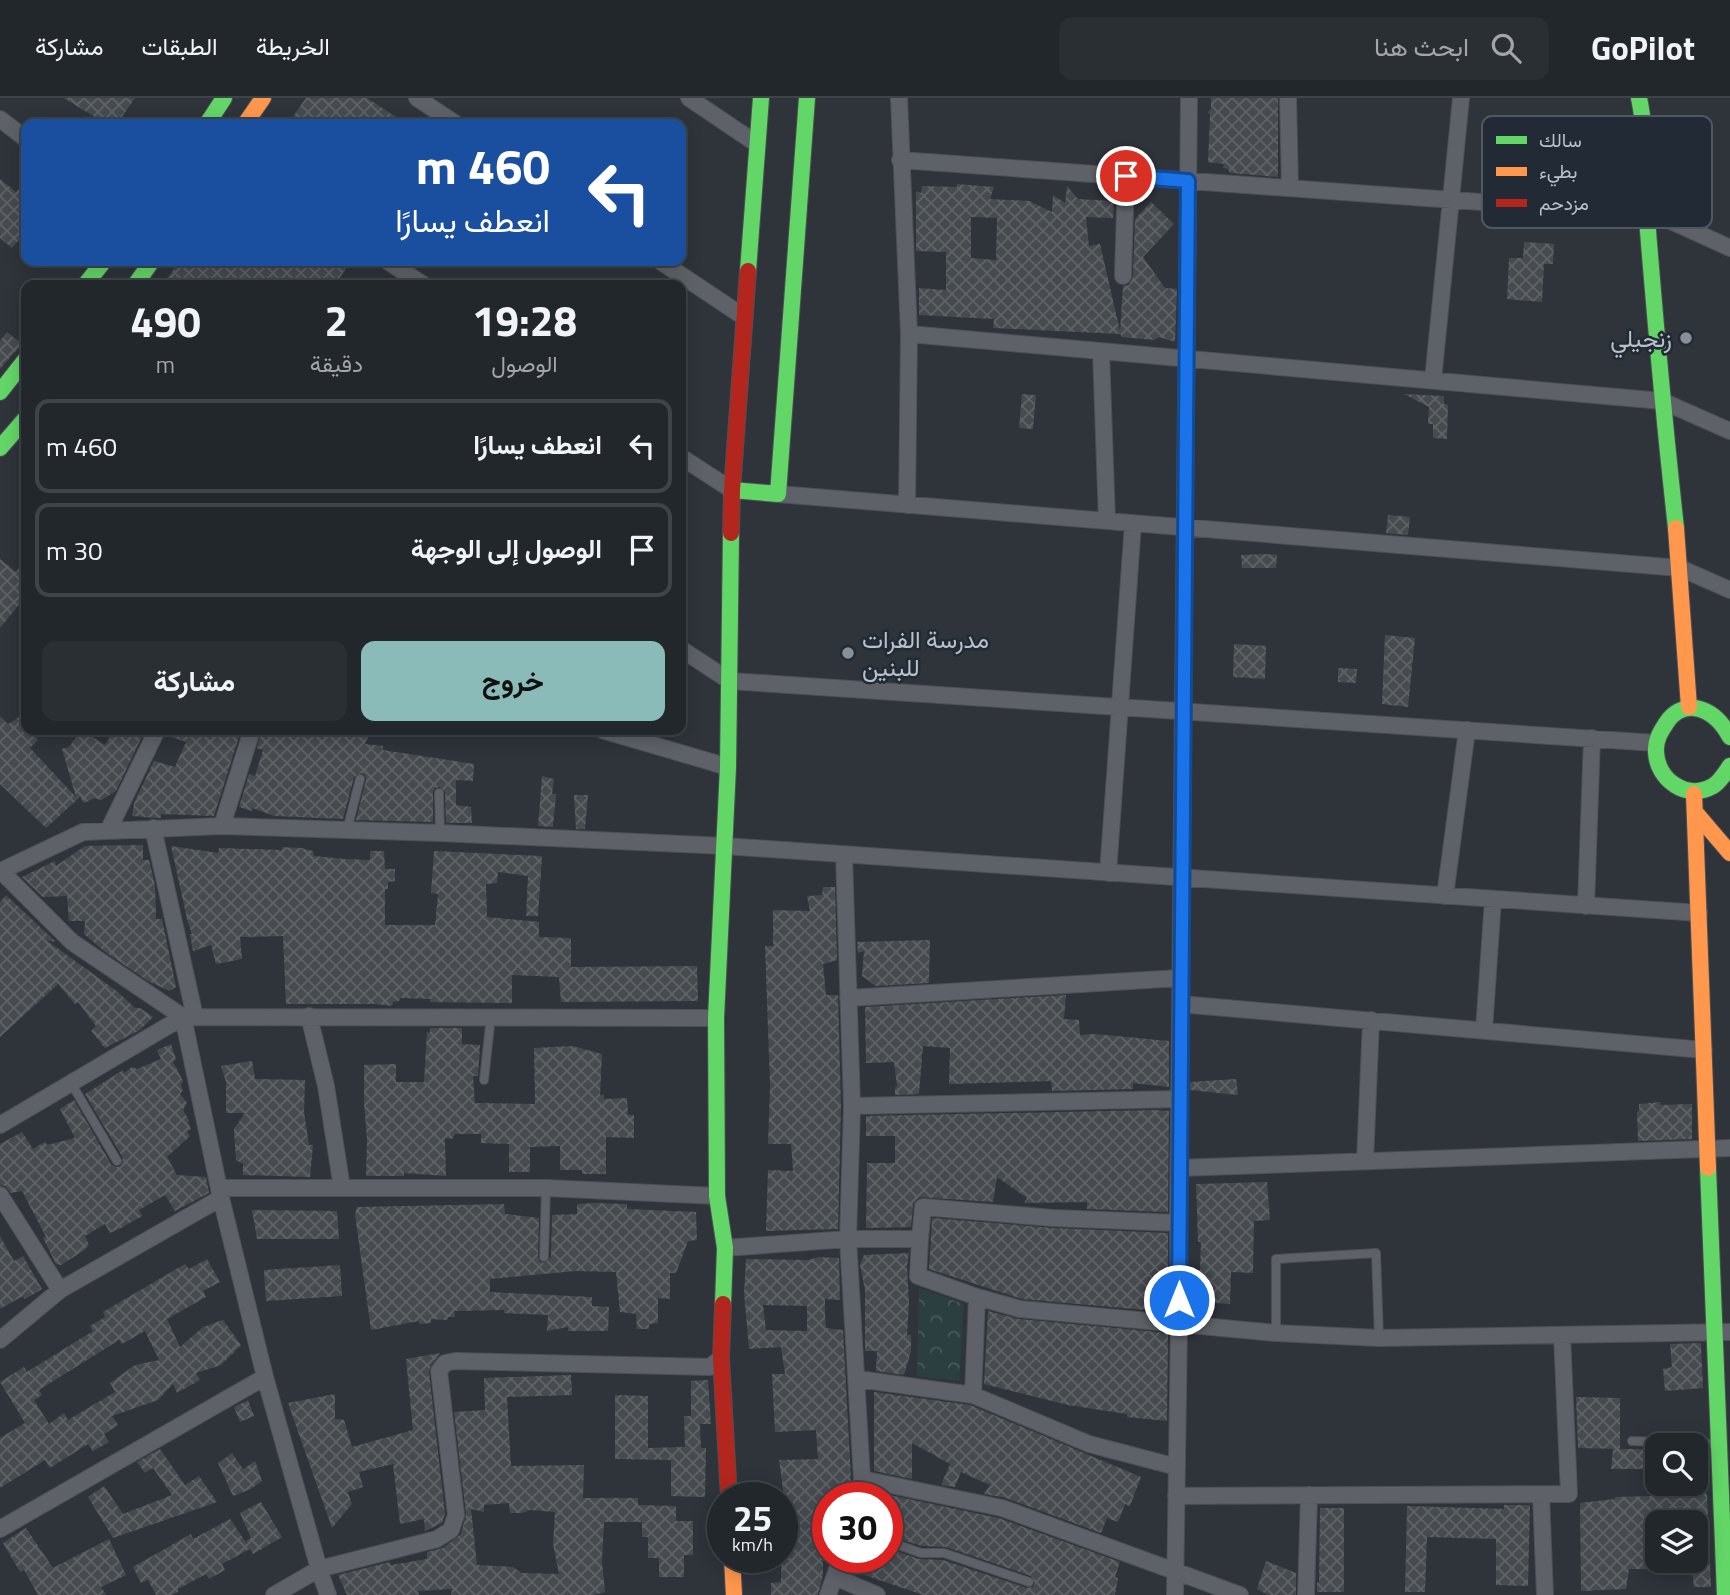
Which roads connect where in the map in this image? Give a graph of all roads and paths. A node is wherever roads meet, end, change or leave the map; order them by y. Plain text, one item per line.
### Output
1 (224, 98) edge
2 (263, 98) edge
3 (417, 98) edge
4 (689, 98) edge
5 (761, 98) edge
6 (807, 98) edge
7 (898, 98) edge
8 (1189, 98) edge
9 (1288, 98) edge
10 (1461, 98) edge
11 (1639, 98) edge
12 (1643, 116) edge
13 (0, 119) edge
14 (209, 119) edge
15 (248, 119) edge
16 (448, 119) edge
17 (21, 135) edge
18 (757, 144) junction
19 (900, 160) junction
20 (1126, 176) junction
21 (1188, 181) junction
22 (1290, 188) junction
23 (1451, 200) junction
24 (1482, 202) edge
25 (1648, 228) edge
26 (1684, 228) edge
27 (1730, 248) edge
28 (100, 266) edge
29 (395, 266) edge
30 (668, 266) edge
31 (1123, 276) dead end
32 (89, 280) edge
33 (416, 280) edge
34 (744, 317) junction
35 (909, 334) junction
36 (1101, 351) junction
37 (1186, 359) junction
38 (21, 365) edge
39 (1433, 380) junction
40 (0, 392) edge
41 (0, 399) edge
42 (1662, 401) junction
43 (21, 416) edge
44 (21, 424) edge
45 (1730, 432) edge
46 (0, 449) edge
47 (686, 460) edge
48 (732, 491) junction
49 (778, 494) junction
50 (907, 505) junction
51 (1107, 521) junction
52 (1133, 523) junction
53 (1185, 528) junction
54 (1680, 568) junction
55 (1730, 590) edge
56 (686, 652) edge
57 (730, 681) junction
58 (1119, 707) junction
59 (1689, 707) junction
60 (1183, 712) junction
61 (1467, 730) junction
62 (155, 735) edge
63 (250, 735) edge
64 (619, 735) edge
65 (1730, 737) edge
66 (1592, 738) junction
67 (1656, 743) junction
68 (1730, 766) edge
69 (728, 767) junction
70 (359, 779) dead end
71 (439, 793) dead end
72 (1694, 794) junction
73 (1695, 812) junction
74 (222, 826) junction
75 (153, 828) junction
76 (109, 829) junction
77 (347, 830) junction
78 (440, 832) junction
79 (725, 846) junction
80 (1730, 853) edge
81 (844, 855) junction
82 (1, 871) edge
83 (1108, 873) junction
84 (1181, 878) junction
85 (1446, 896) junction
86 (1493, 899) junction
87 (1586, 906) junction
88 (1699, 914) junction
89 (1180, 978) junction
90 (848, 998) junction
91 (1180, 1004) junction
92 (491, 1016) junction
93 (189, 1017) junction
94 (309, 1017) junction
95 (716, 1018) junction
96 (1371, 1020) junction
97 (1485, 1030) junction
98 (1704, 1050) junction
99 (484, 1080) dead end
100 (71, 1083) junction
101 (1179, 1099) junction
102 (852, 1107) junction
103 (0, 1125) edge
104 (1708, 1148) junction
105 (1730, 1148) edge
106 (117, 1161) dead end
107 (1365, 1161) junction
108 (1178, 1168) junction
109 (342, 1188) junction
110 (546, 1188) junction
111 (220, 1193) junction
112 (0, 1195) edge
113 (717, 1196) junction
114 (1178, 1223) junction
115 (849, 1239) junction
116 (920, 1239) junction
117 (725, 1248) junction
118 (544, 1257) dead end
119 (60, 1290) junction
120 (978, 1297) junction
121 (1179, 1325) junction
122 (1722, 1332) edge
123 (1276, 1333) junction
124 (1562, 1335) junction
125 (1379, 1338) junction
126 (0, 1340) edge
127 (721, 1358) junction
128 (265, 1377) junction
129 (858, 1380) junction
130 (973, 1395) junction
131 (1632, 1441) dead end
132 (1725, 1444) edge
133 (1177, 1467) junction
134 (862, 1479) junction
135 (728, 1482) edge
136 (862, 1482) edge
137 (1541, 1494) junction
138 (1309, 1495) junction
139 (1726, 1495) edge
140 (1176, 1496) junction
141 (0, 1529) edge
142 (903, 1547) edge
143 (319, 1569) junction
144 (1175, 1571) junction
145 (733, 1573) edge
146 (836, 1573) edge
147 (835, 1577) junction
148 (1029, 1582) dead end
149 (274, 1595) edge
150 (328, 1595) edge
151 (734, 1595) edge
152 (828, 1595) edge
153 (877, 1595) edge
154 (1175, 1595) edge
155 (1240, 1595) edge
156 (1306, 1595) edge
157 (1545, 1595) edge
158 (1725, 1595) edge

1 - 14 main road
2 - 15 main road
3 - 16 street
4 - 18 street
5 - 18 main road
6 - 49 main road
7 - 19 street
8 - 21 street
9 - 22 street
10 - 23 street
11 - 12 main road
13 - 17 street
18 - 34 main road
19 - 20 street
19 - 35 street
20 - 21 street
20 - 31 street
21 - 22 street
21 - 37 street
22 - 23 street
23 - 24 street
23 - 39 street
25 - 42 main road
26 - 27 street
28 - 32 main road
29 - 33 street
30 - 34 street
34 - 48 main road
35 - 36 street
35 - 50 street
36 - 37 street
36 - 51 street
37 - 39 street
37 - 53 street
38 - 40 main road
39 - 42 street
41 - 43 main road
42 - 45 street
42 - 54 main road
44 - 46 main road
47 - 48 street
48 - 49 main road
48 - 57 main road
49 - 50 street
50 - 51 street
51 - 52 street
52 - 53 street
52 - 58 street
53 - 54 street
53 - 60 street
54 - 55 street
54 - 59 main road
56 - 57 street
57 - 58 street
57 - 69 main road
58 - 60 street
58 - 83 street
59 - 65 main road
59 - 67 main road
60 - 61 street
60 - 84 street
61 - 66 street
61 - 85 street
62 - 76 street
63 - 74 street
64 - 69 street
66 - 67 street
66 - 87 street
67 - 72 main road
68 - 72 main road
69 - 79 main road
70 - 77 lane
71 - 78 lane
72 - 73 main road
73 - 80 main road
73 - 88 main road
74 - 75 street
74 - 77 street
75 - 76 street
75 - 93 street
76 - 82 street
77 - 78 street
78 - 79 street
79 - 81 street
79 - 95 main road
81 - 83 street
81 - 90 street
82 - 93 street
83 - 84 street
84 - 85 street
84 - 89 street
85 - 86 street
86 - 87 street
86 - 97 street
87 - 88 street
88 - 98 main road
89 - 90 street
89 - 91 street
90 - 102 street
91 - 96 street
91 - 101 street
92 - 94 street
92 - 95 street
92 - 99 lane
93 - 94 street
93 - 100 street
93 - 111 street
94 - 109 street
95 - 113 main road
96 - 97 street
96 - 107 street
97 - 98 street
98 - 104 main road
100 - 103 street
100 - 106 lane
101 - 102 street
101 - 108 street
102 - 115 street
104 - 105 street
104 - 107 street
104 - 122 main road
107 - 108 street
108 - 114 street
109 - 110 street
109 - 111 street
110 - 113 street
110 - 118 lane
111 - 119 street
111 - 128 street
112 - 119 street
113 - 117 main road
114 - 116 street
114 - 121 street
115 - 116 street
115 - 117 street
115 - 129 street
116 - 120 street
117 - 127 main road
119 - 126 street
120 - 121 street
120 - 130 street
121 - 123 street
121 - 133 street
122 - 124 street
122 - 132 main road
123 - 125 street
123 - 125 lane
124 - 125 street
124 - 137 street
127 - 135 main road
127 - 143 street
128 - 141 street
128 - 143 street
129 - 130 street
129 - 134 street
130 - 133 street
131 - 132 lane
132 - 139 main road
133 - 140 street
134 - 136 street
134 - 144 street
137 - 138 street
137 - 157 street
138 - 140 street
138 - 156 street
139 - 158 main road
140 - 144 street
142 - 148 lane
143 - 149 street
143 - 150 street
144 - 154 street
144 - 155 street
145 - 151 main road
146 - 147 street
147 - 152 street
147 - 153 street

